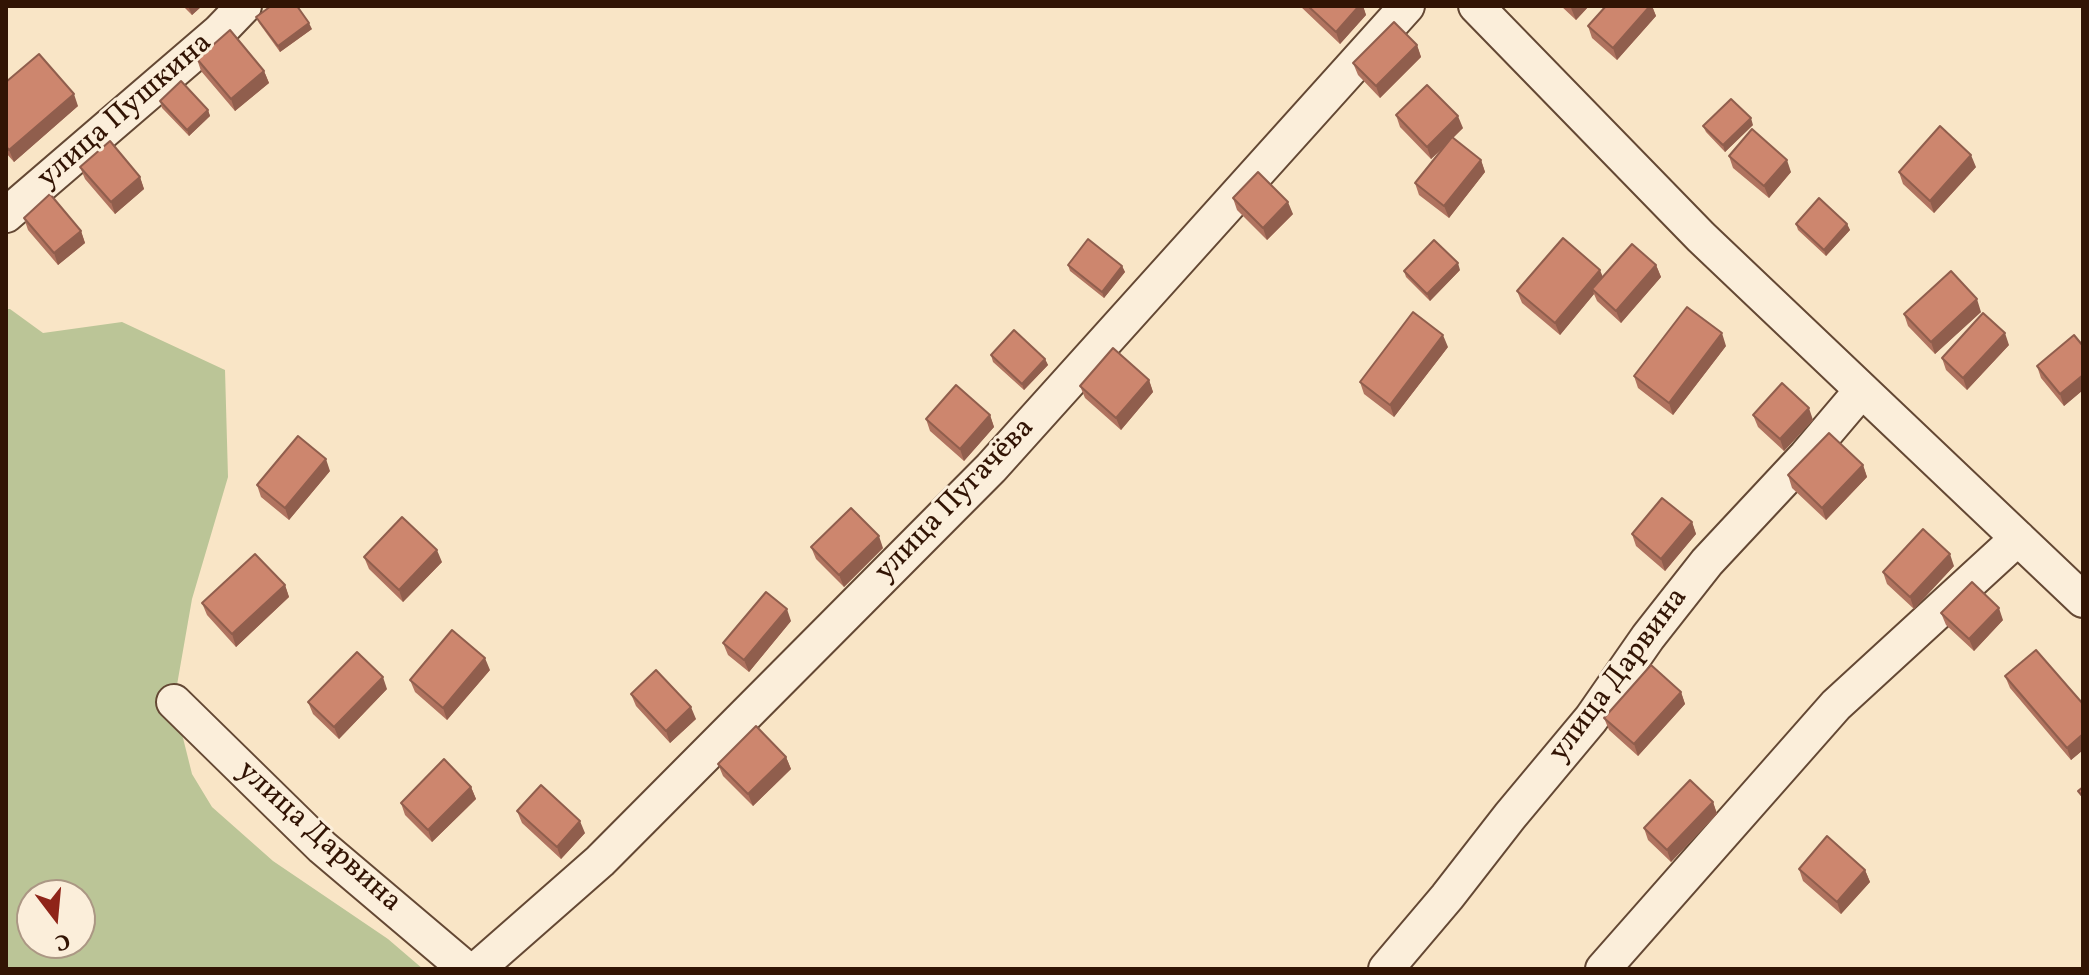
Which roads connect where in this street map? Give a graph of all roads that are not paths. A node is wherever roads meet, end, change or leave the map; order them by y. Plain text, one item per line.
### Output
1 (244, 6) edge
2 (1407, 6) edge
3 (1476, 6) edge
4 (6, 215) edge
5 (1862, 390) junction
6 (2018, 538) junction
7 (2083, 600) edge
8 (174, 702) dead end
9 (466, 969) edge
10 (477, 969) edge
11 (1386, 969) edge
12 (1603, 969) edge

1 - 4 street, улица Пушкина
2 - 10 street, улица Пугачёва
3 - 5 street
5 - 6 street
5 - 11 street, улица Дарвина
6 - 7 street
6 - 12 street
8 - 9 street, улица Дарвина

